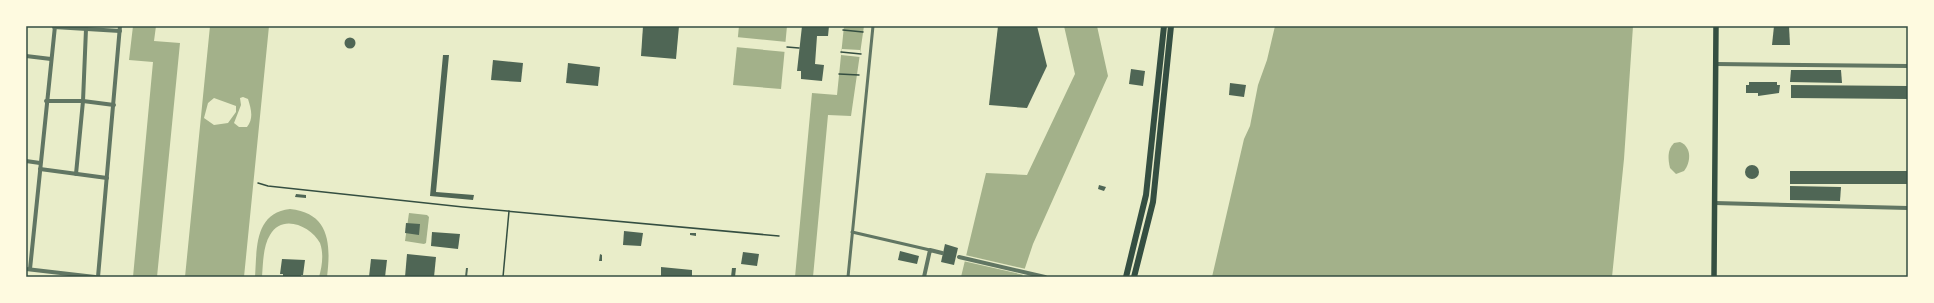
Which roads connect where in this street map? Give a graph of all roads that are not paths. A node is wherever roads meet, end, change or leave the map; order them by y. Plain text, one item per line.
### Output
1 (873, 26) edge
2 (1164, 26) edge
3 (1171, 26) edge
4 (1716, 26) edge
5 (55, 27) edge
6 (120, 28) edge
7 (86, 29) junction
8 (26, 56) edge
9 (51, 59) junction
10 (1716, 64) junction
11 (1908, 66) edge
12 (46, 101) junction
13 (83, 101) junction
14 (114, 105) junction
15 (26, 161) edge
16 (40, 163) junction
17 (40, 169) junction
18 (76, 174) junction
19 (107, 178) junction
20 (1715, 203) junction
21 (1908, 208) edge
22 (852, 232) junction
23 (930, 250) junction
24 (942, 253) dead end
25 (959, 257) dead end
26 (28, 269) edge
27 (96, 277) edge
28 (848, 277) edge
29 (924, 277) edge
30 (1046, 277) edge
31 (1126, 277) edge
32 (1134, 277) edge
33 (1714, 277) edge

1 - 22 street
2 - 31 main road
3 - 32 main road
4 - 10 main road
5 - 7 street
5 - 9 street
6 - 7 street
6 - 14 street
7 - 13 street
8 - 9 street
9 - 12 street
10 - 11 street
10 - 20 main road
12 - 13 street
12 - 16 street
13 - 14 street
13 - 18 street
14 - 19 street
15 - 16 street
16 - 17 street
17 - 18 street
17 - 26 street
18 - 19 street
19 - 27 street
20 - 21 street
20 - 33 main road
22 - 23 street
22 - 28 street
23 - 24 street
23 - 29 street
25 - 30 street
26 - 27 street

